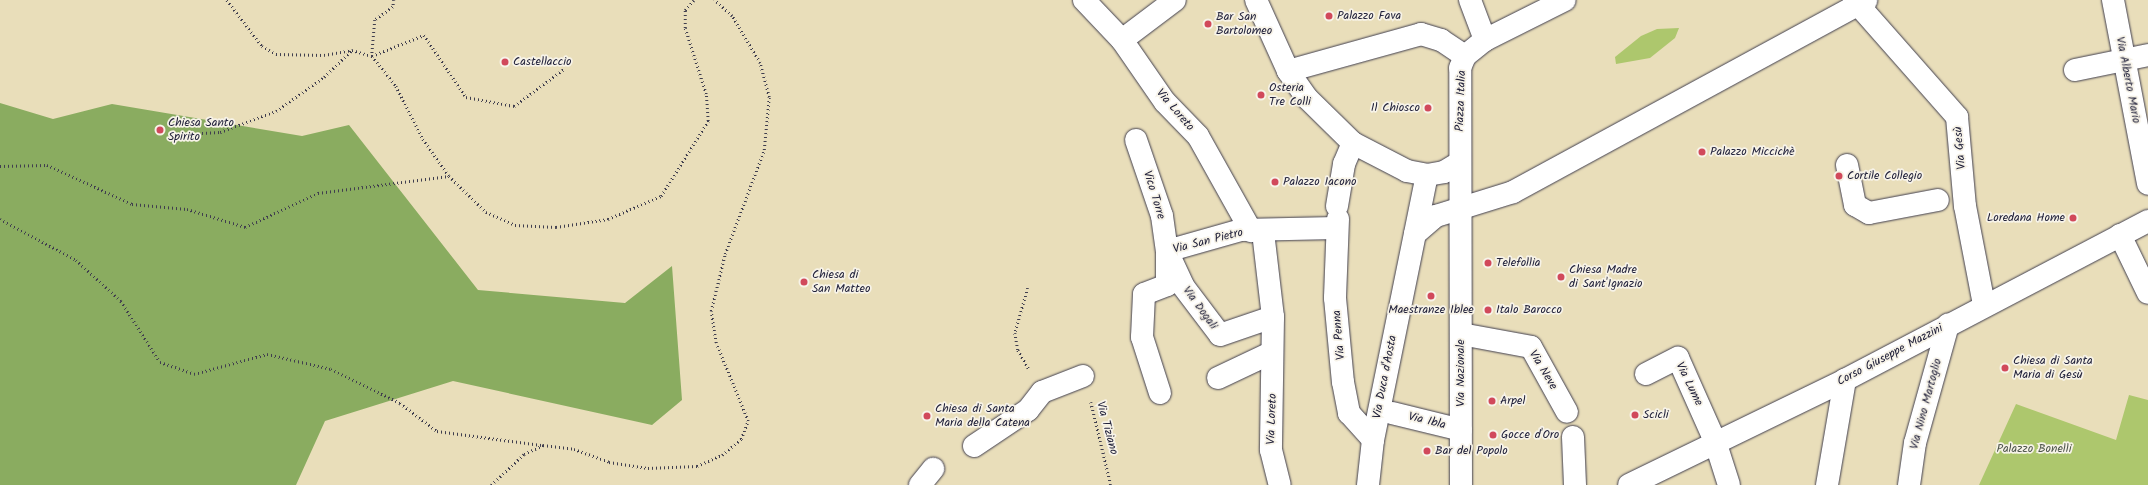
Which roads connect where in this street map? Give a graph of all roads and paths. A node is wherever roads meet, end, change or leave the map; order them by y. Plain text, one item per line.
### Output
1 (227, 0) edge
2 (394, 0) edge
3 (694, 0) edge
4 (714, 0) edge
5 (1084, 0) edge
6 (1175, 0) edge
7 (1256, 0) edge
8 (1470, 0) edge
9 (1565, 0) edge
10 (2113, 0) edge
11 (1850, 3) edge
12 (1122, 40) junction
13 (1485, 40) junction
14 (352, 50) junction
15 (2148, 55) edge
16 (372, 56) junction
17 (1465, 56) junction
18 (2124, 60) junction
19 (564, 69) dead end
20 (2075, 70) dead end
21 (1288, 71) junction
22 (202, 133) dead end
23 (1136, 140) dead end
24 (1353, 143) junction
25 (1459, 164) junction
26 (1847, 165) dead end
27 (0, 166) edge
28 (1427, 175) junction
29 (449, 176) junction
30 (2148, 184) edge
31 (1950, 199) junction
32 (1458, 210) junction
33 (1337, 218) junction
34 (0, 220) edge
35 (2148, 221) edge
36 (1257, 232) junction
37 (1415, 234) junction
38 (2120, 235) junction
39 (1167, 251) junction
40 (1460, 261) joint
41 (1028, 288) dead end
42 (2148, 293) edge
43 (1984, 305) junction
44 (1272, 317) junction
45 (1948, 325) junction
46 (1461, 334) junction
47 (1272, 353) junction
48 (1646, 374) dead end
49 (1083, 376) joint
50 (1218, 378) dead end
51 (1845, 380) junction
52 (1042, 392) junction
53 (1160, 393) dead end
54 (1567, 412) dead end
55 (1392, 413) dead end
56 (1461, 430) junction
57 (1573, 437) dead end
58 (1373, 440) junction
59 (1715, 441) junction
60 (543, 445) junction
61 (974, 446) dead end
62 (491, 485) edge
63 (1111, 485) edge
64 (1280, 485) edge
65 (1368, 485) edge
66 (1461, 485) edge
67 (1575, 485) edge
68 (1629, 485) edge
69 (1729, 485) edge
70 (1828, 485) edge
71 (1909, 485) edge

1 - 14 path
2 - 16 path
3 - 29 path
4 - 60 path
5 - 12 street, Via Loreto
6 - 12 street
7 - 21 street
8 - 13 street
9 - 13 street, Piazza Italia
10 - 18 street, Via Alberto Mario
11 - 31 street, Via Gesù
11 - 32 street
12 - 36 street, Via Loreto
13 - 17 street, Piazza Italia
14 - 16 path
14 - 22 path
15 - 18 street
16 - 19 path
16 - 29 path
17 - 21 street
17 - 25 street, Piazza Italia
18 - 20 street
18 - 30 street, Via Alberto Mario
21 - 24 street
23 - 39 street, Vico Torre
24 - 28 street
24 - 33 street, Via Penna
25 - 28 street
25 - 32 street, Piazza Italia
26 - 31 street
27 - 29 path
28 - 37 street, Via Duca d'Aosta
31 - 43 street, Via Gesù
32 - 37 street
32 - 40 street, Piazza Italia
33 - 36 street, Via San Pietro
33 - 58 street, Via Penna
34 - 60 path
35 - 38 street, Corso Giuseppe Mazzini
36 - 39 street, Via San Pietro
36 - 44 street, Via Loreto
37 - 58 street, Via Duca d'Aosta
38 - 42 street
38 - 43 street, Corso Giuseppe Mazzini
39 - 44 street, Via Dogali
39 - 53 street, Via San Pietro
40 - 46 street, Via Nazionale
41 - 52 path
43 - 45 street, Corso Giuseppe Mazzini
44 - 47 street, Via Loreto
45 - 51 street, Corso Giuseppe Mazzini
45 - 71 street, Via Nino Martoglio
46 - 54 street, Via Neve
46 - 56 street, Via Nazionale
47 - 50 street
47 - 64 street, Via Loreto
48 - 59 street, Via Lume
49 - 52 street
49 - 63 path, Via Tiziano
51 - 59 street, Corso Giuseppe Mazzini
51 - 70 street
52 - 61 street
55 - 56 street, Via Ibla
56 - 66 street, Via Nazionale
57 - 67 street
58 - 65 street, Via Duca d'Aosta
59 - 68 street, Corso Giuseppe Mazzini
59 - 69 street
60 - 62 path

